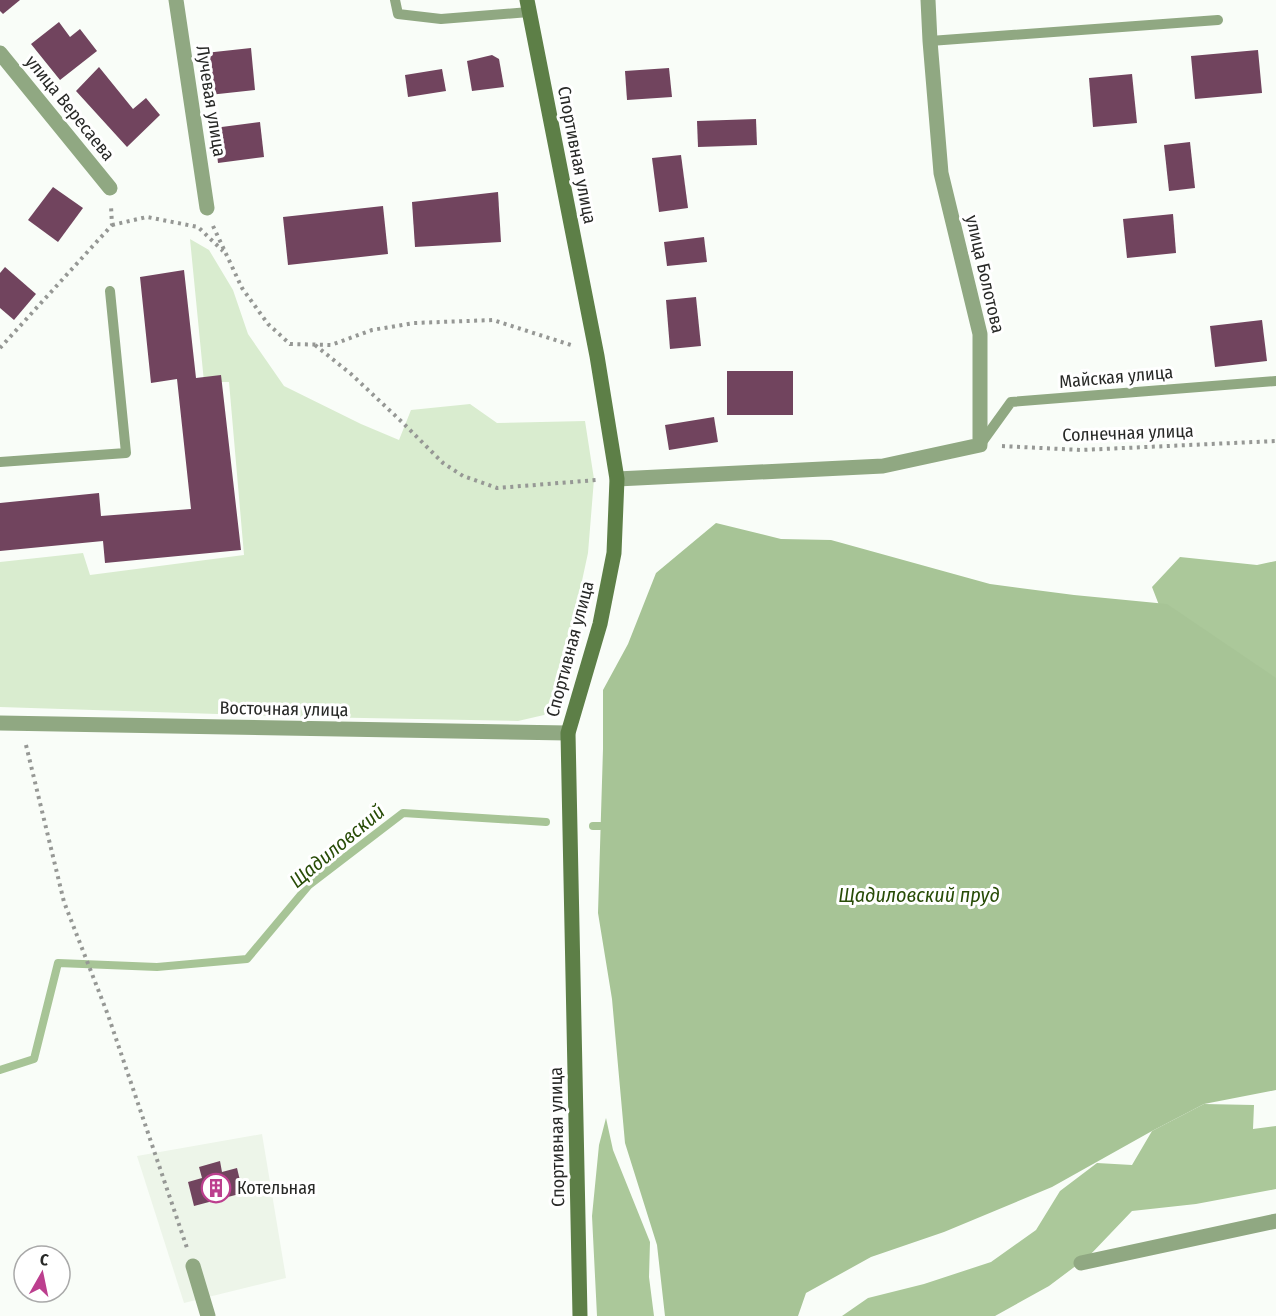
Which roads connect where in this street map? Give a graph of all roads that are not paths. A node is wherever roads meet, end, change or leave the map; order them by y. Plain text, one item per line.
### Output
1 (176, 0) edge
2 (395, 0) edge
3 (928, 0) edge
4 (528, 6) edge
5 (1218, 20) dead end
6 (930, 40) junction
7 (0, 53) edge
8 (110, 188) road end
9 (207, 208) road end
10 (110, 291) dead end
11 (1276, 381) edge
12 (980, 445) junction
13 (0, 462) edge
14 (617, 479) junction
15 (0, 723) edge
16 (568, 734) junction
17 (1276, 1221) edge
18 (1081, 1263) dead end
19 (193, 1266) road end
20 (208, 1316) edge
21 (580, 1316) edge

1 - 9 street, Лучевая улица
2 - 4 lane
3 - 6 street, улица Болотова
4 - 14 street, Спортивная улица
5 - 6 lane
6 - 12 street, улица Болотова
7 - 8 street, улица Вересаева
10 - 13 lane
11 - 12 lane, Майская улица
12 - 14 street
14 - 16 street, Спортивная улица
15 - 16 street, Восточная улица
16 - 21 street, Спортивная улица
17 - 18 street
19 - 20 street

